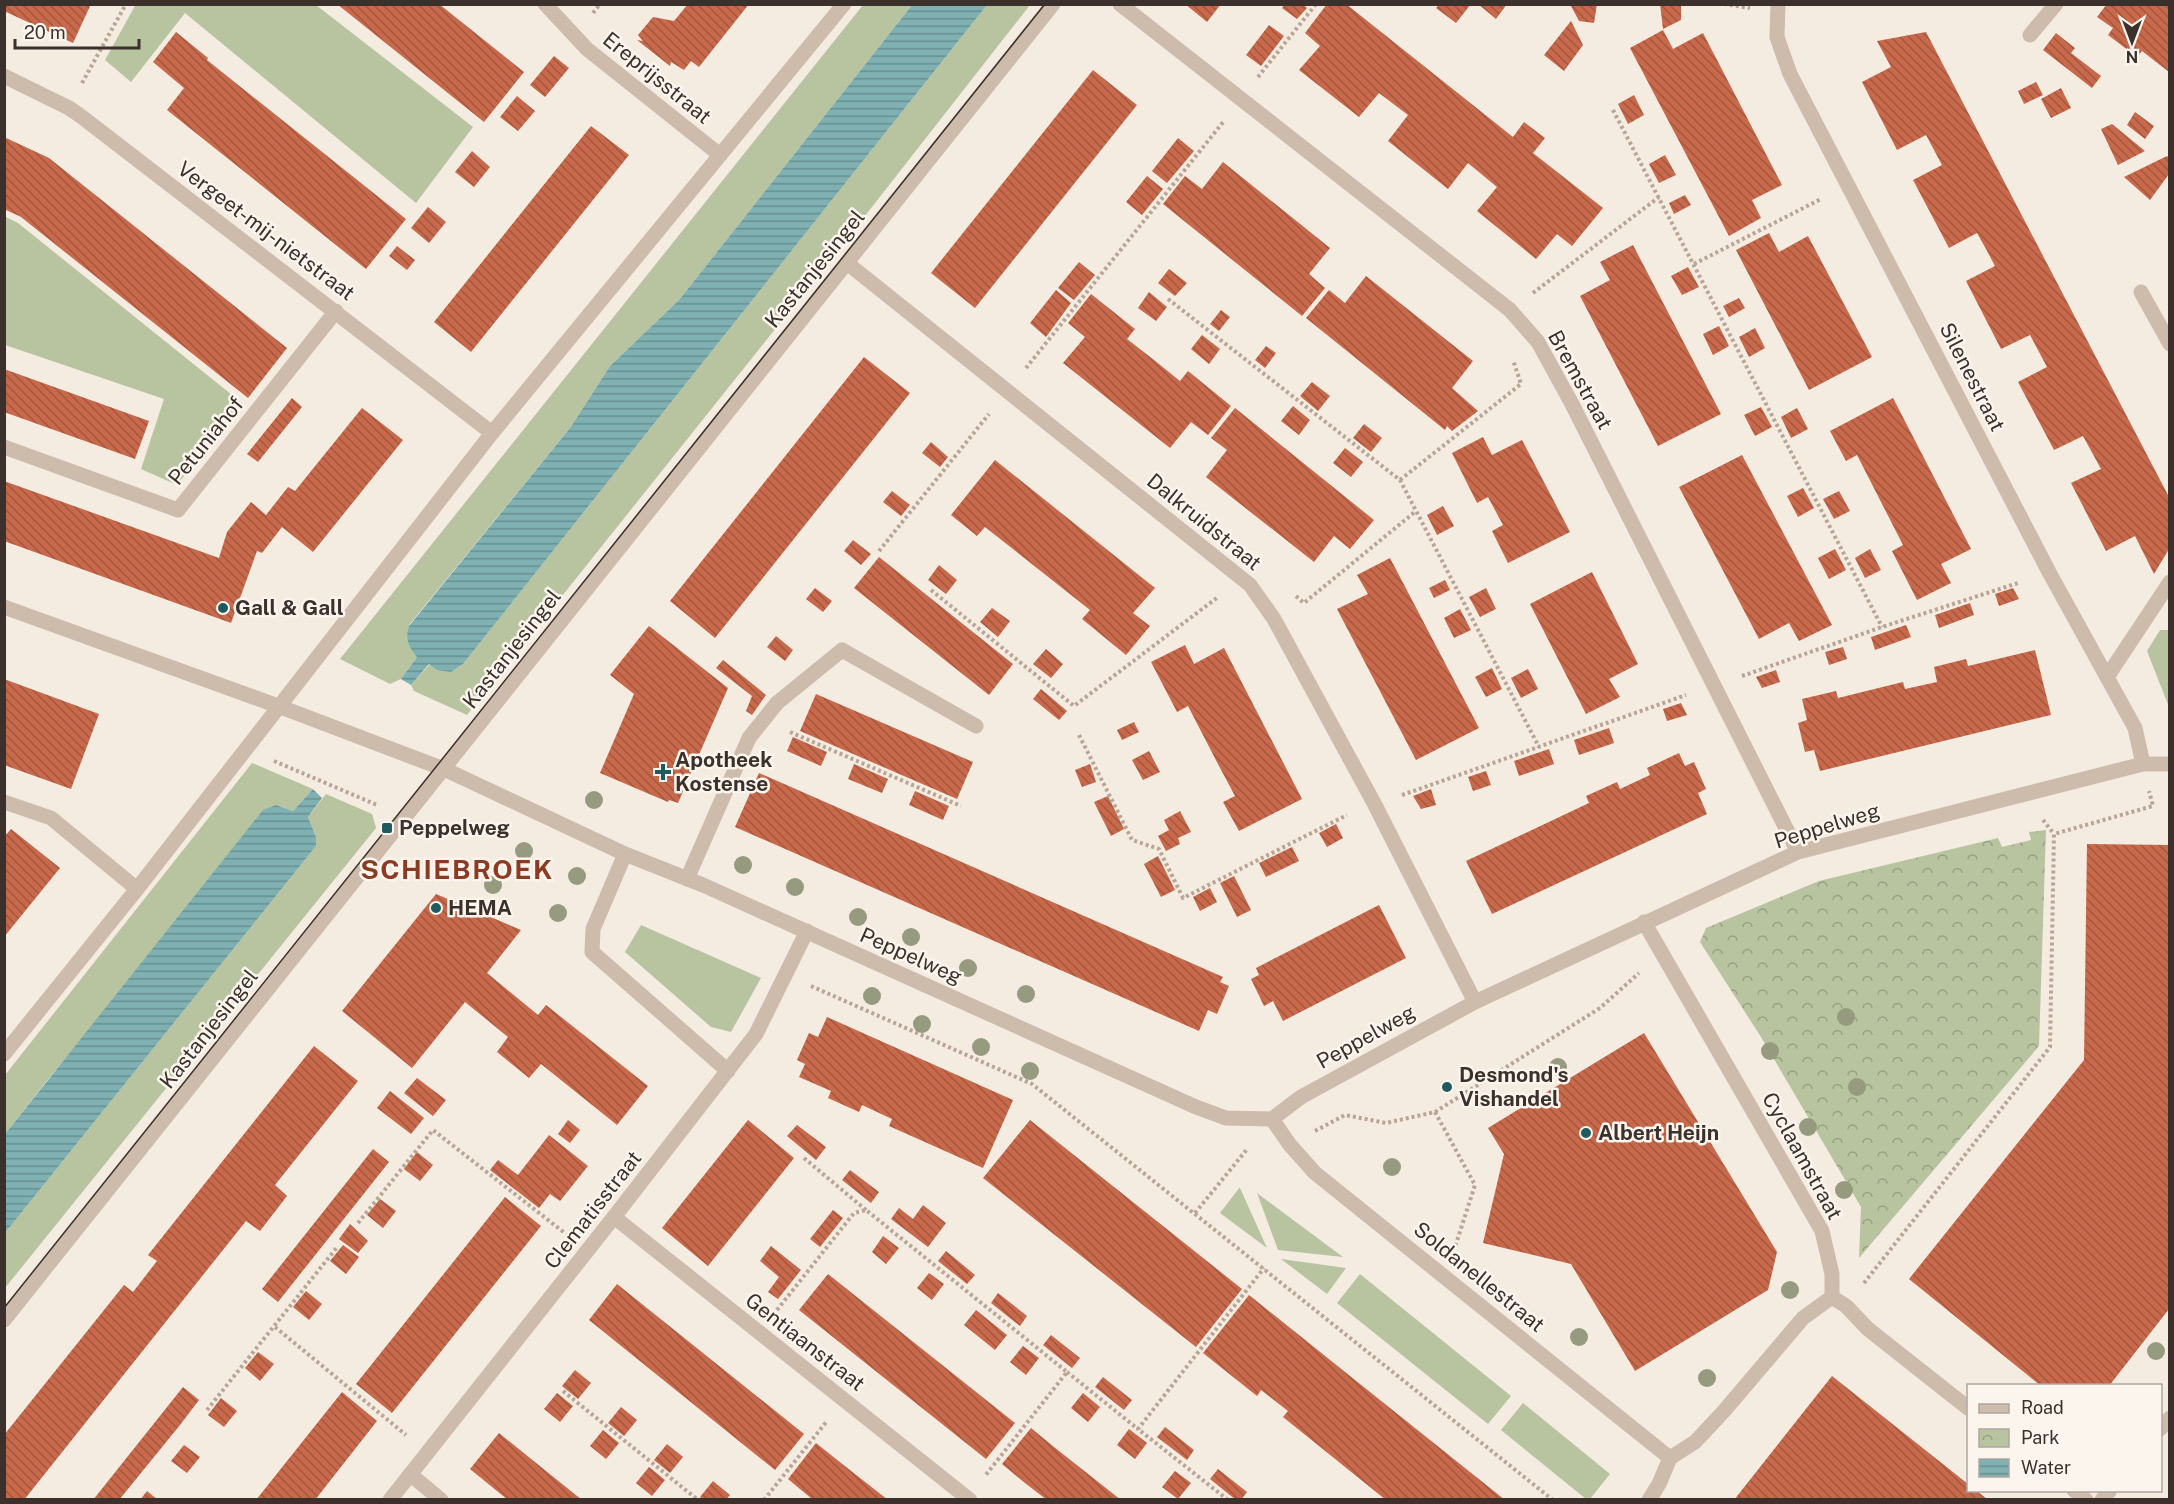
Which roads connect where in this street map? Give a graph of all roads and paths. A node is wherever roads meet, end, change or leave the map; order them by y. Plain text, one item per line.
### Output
1 (126, 4) edge
2 (545, 4) edge
3 (844, 4) edge
4 (1053, 4) edge
5 (1120, 4) edge
6 (1316, 4) edge
7 (1778, 4) edge
8 (2056, 4) edge
9 (2031, 34) dead end
10 (4, 76) edge
11 (1242, 98) junction
12 (69, 108) junction
13 (1613, 110) dead end
14 (720, 155) junction
15 (1849, 184) junction
16 (1659, 197) junction
17 (847, 263) junction
18 (1694, 264) junction
19 (2141, 292) dead end
20 (1168, 299) dead end
21 (1509, 310) junction
22 (336, 311) junction
23 (2169, 344) edge
24 (1008, 390) junction
25 (492, 433) junction
26 (4, 447) edge
27 (1400, 480) junction
28 (1416, 512) junction
29 (879, 551) dead end
30 (2169, 582) edge
31 (2018, 583) dead end
32 (1250, 585) junction
33 (931, 590) dead end
34 (4, 607) edge
35 (1882, 627) junction
36 (2107, 677) junction
37 (1714, 686) junction
38 (278, 706) junction
39 (976, 726) dead end
40 (782, 729) dead end
41 (1080, 735) dead end
42 (1539, 747) junction
43 (245, 748) junction
44 (2143, 764) junction
45 (2169, 764) edge
46 (444, 769) junction
47 (4, 802) edge
48 (1375, 805) junction
49 (961, 806) dead end
50 (402, 821) junction
51 (1798, 852) junction
52 (625, 854) junction
53 (687, 879) junction
54 (137, 889) junction
55 (1644, 922) junction
56 (807, 931) junction
57 (1661, 952) junction
58 (784, 974) junction
59 (1475, 1002) junction
60 (4, 1054) edge
61 (728, 1071) junction
62 (1435, 1112) junction
63 (1272, 1119) junction
64 (1290, 1145) junction
65 (804, 1158) dead end
66 (866, 1210) junction
67 (1195, 1213) junction
68 (614, 1217) junction
69 (358, 1223) dead end
70 (338, 1246) dead end
71 (588, 1251) junction
72 (1264, 1268) junction
73 (1440, 1273) junction
74 (1832, 1297) junction
75 (1846, 1306) junction
76 (4, 1320) edge
77 (274, 1327) junction
78 (759, 1332) junction
79 (1067, 1372) junction
80 (563, 1391) dead end
81 (845, 1400) junction
82 (1967, 1407) edge
83 (207, 1410) dead end
84 (1138, 1429) junction
85 (428, 1452) junction
86 (1670, 1458) junction
87 (410, 1474) junction
88 (969, 1499) edge
89 (390, 1500) edge
90 (441, 1500) edge
91 (698, 1500) edge
92 (764, 1500) edge
93 (1228, 1500) edge
94 (1553, 1500) edge
95 (1649, 1500) edge

1 - 12 path
2 - 14 street, Ereprijsstraat
3 - 14 street
4 - 17 street, Kastanjesingel
5 - 11 street, Bremstraat
6 - 11 path
7 - 15 street, Silenestraat
8 - 9 street
10 - 12 street, Vergeet-mij-nietstraat
11 - 21 street, Bremstraat
11 - 24 path
12 - 22 street, Vergeet-mij-nietstraat
13 - 16 path
14 - 25 street
15 - 18 path
15 - 36 street, Silenestraat
16 - 18 path
16 - 21 path
17 - 24 street, Dalkruidstraat
17 - 46 street, Kastanjesingel
18 - 35 path
19 - 23 street
20 - 27 path
21 - 27 path
21 - 37 street, Bremstraat
22 - 25 street, Vergeet-mij-nietstraat
22 - 26 street, Petuniahof
24 - 29 path
24 - 32 street, Dalkruidstraat
25 - 38 street
27 - 28 path
28 - 32 path
28 - 42 path
30 - 36 street
31 - 35 path
32 - 33 path
32 - 48 street, Dalkruidstraat
34 - 38 street, Peppelweg
35 - 37 path
36 - 44 street, Silenestraat
37 - 42 path
37 - 51 street, Bremstraat
38 - 43 street
38 - 46 street, Peppelweg
39 - 53 street
40 - 49 path
41 - 48 path
42 - 48 path
43 - 50 path
43 - 54 street
44 - 45 street, Peppelweg
44 - 51 street, Peppelweg
44 - 75 path
46 - 50 street, Kastanjesingel
46 - 52 street, Peppelweg
47 - 54 street
48 - 59 street, Dalkruidstraat
50 - 76 street, Kastanjesingel
51 - 55 street, Peppelweg
52 - 53 street, Peppelweg
52 - 61 street
53 - 56 street, Peppelweg
54 - 60 street
55 - 57 street, Cyclaamstraat
55 - 59 street, Peppelweg
56 - 58 street, Clematisstraat
56 - 63 street, Peppelweg
57 - 62 path
57 - 74 street, Cyclaamstraat
58 - 61 street, Clematisstraat
58 - 67 path
59 - 63 street, Peppelweg
61 - 68 street, Clematisstraat
62 - 64 path
62 - 73 path
63 - 64 street, Soldanellestraat
63 - 67 path
64 - 73 street, Soldanellestraat
65 - 66 path
66 - 78 path
66 - 79 path
67 - 72 path
68 - 71 street, Clematisstraat
68 - 78 street, Gentiaanstraat
69 - 71 path
70 - 77 path
71 - 85 street, Clematisstraat
72 - 84 path
72 - 94 path
73 - 86 street, Soldanellestraat
74 - 75 street
74 - 86 street
75 - 82 street
77 - 83 path
77 - 85 path
78 - 81 street, Gentiaanstraat
79 - 84 path
79 - 88 path
80 - 91 path
81 - 88 street, Gentiaanstraat
81 - 92 path
84 - 93 path
85 - 87 street, Clematisstraat
86 - 95 street
87 - 89 street, Clematisstraat
87 - 90 street

